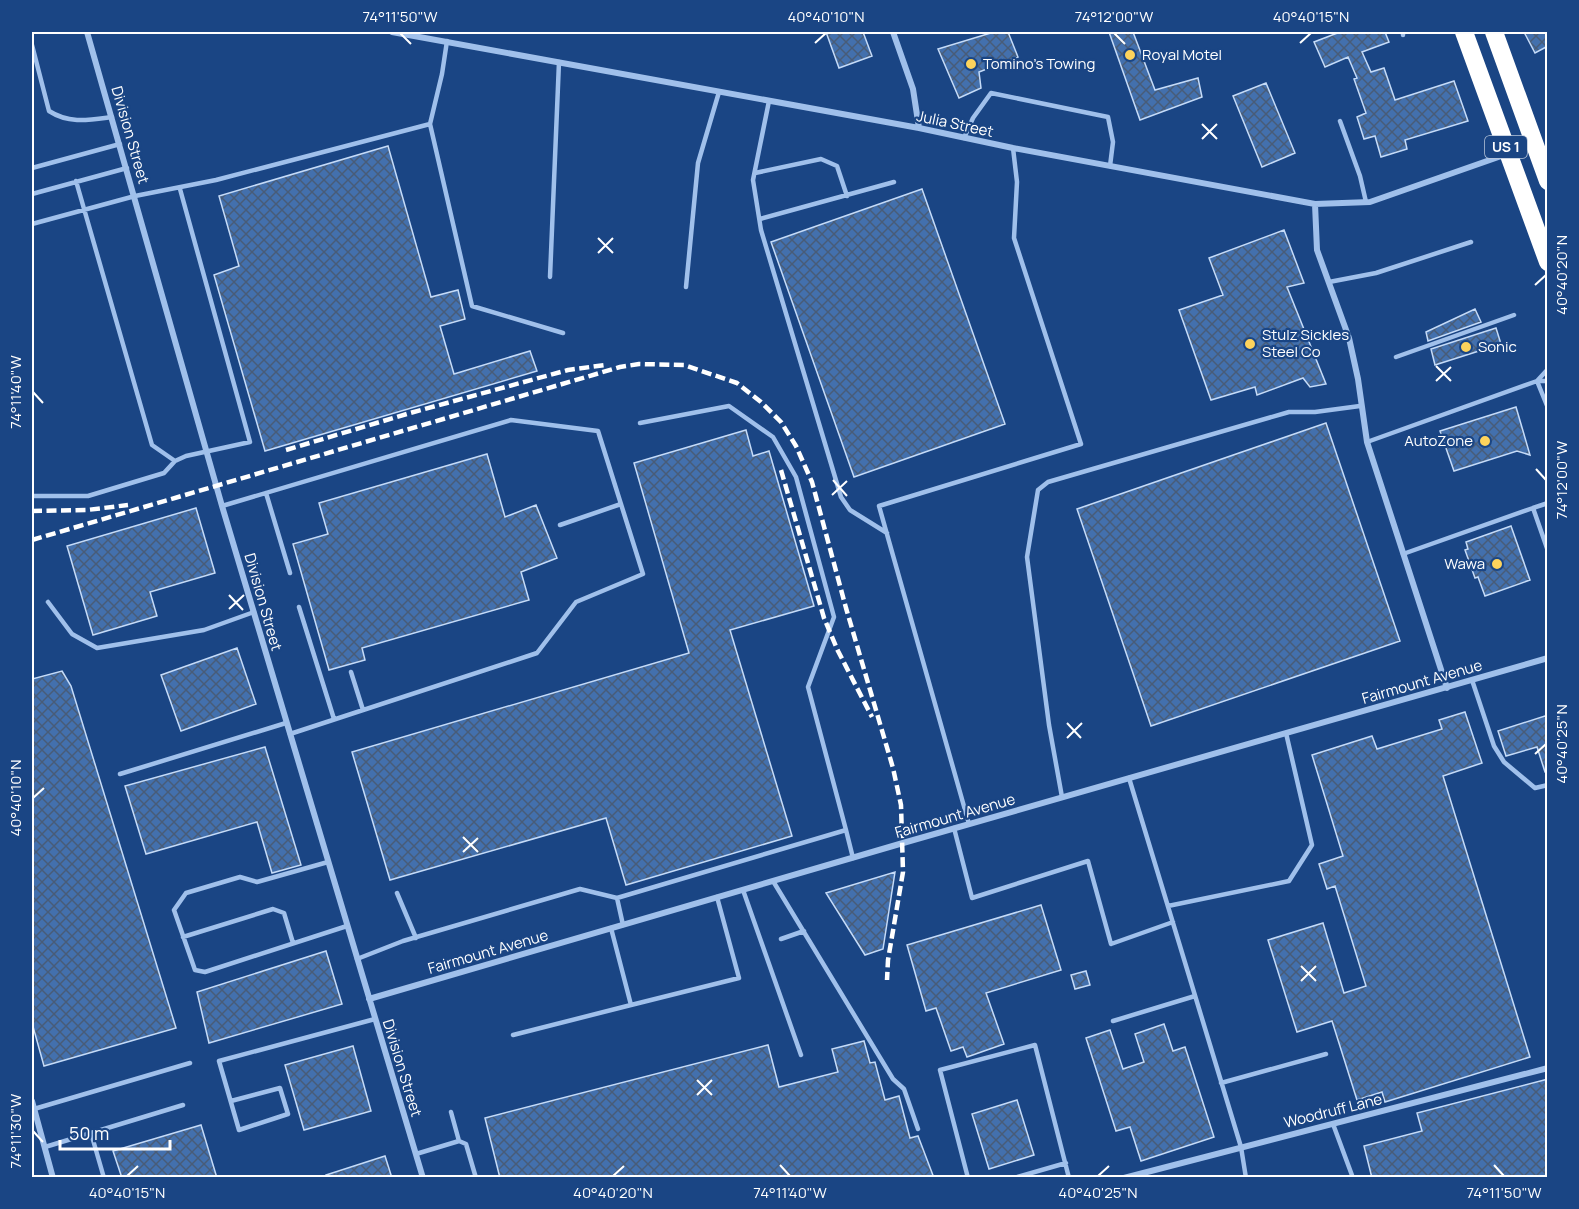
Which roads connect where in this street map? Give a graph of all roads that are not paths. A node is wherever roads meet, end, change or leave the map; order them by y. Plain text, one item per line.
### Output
1 (87, 32) edge
2 (392, 32) edge
3 (893, 32) edge
4 (1464, 32) edge
5 (1494, 32) edge
6 (447, 41) junction
7 (32, 45) edge
8 (559, 62) junction
9 (719, 92) junction
10 (769, 101) junction
11 (112, 117) junction
12 (1340, 121) dead end
13 (430, 124) junction
14 (920, 128) junction
15 (964, 138) junction
16 (120, 144) junction
17 (1013, 148) junction
18 (1508, 154) junction
19 (1110, 166) junction
20 (32, 168) edge
21 (127, 168) junction
22 (755, 173) junction
23 (76, 181) junction
24 (1548, 181) edge
25 (894, 182) dead end
26 (180, 189) junction
27 (32, 194) edge
28 (847, 195) junction
29 (135, 196) junction
30 (1366, 202) junction
31 (1314, 204) junction
32 (84, 209) junction
33 (760, 219) junction
34 (32, 224) edge
35 (1471, 242) dead end
36 (1548, 262) edge
37 (550, 277) dead end
38 (1329, 282) junction
39 (686, 287) dead end
40 (1514, 315) dead end
41 (563, 333) dead end
42 (1396, 357) dead end
43 (1548, 369) edge
44 (1537, 381) junction
45 (1548, 381) edge
46 (1360, 406) junction
47 (1548, 408) edge
48 (640, 423) dead end
49 (1367, 442) junction
50 (208, 453) junction
51 (175, 461) junction
52 (266, 493) junction
53 (32, 496) edge
54 (1548, 503) edge
55 (621, 504) junction
56 (222, 506) junction
57 (1533, 508) junction
58 (560, 525) dead end
59 (887, 533) junction
60 (1548, 551) edge
61 (1402, 554) junction
62 (290, 573) dead end
63 (48, 602) dead end
64 (299, 607) dead end
65 (254, 612) junction
66 (1548, 658) edge
67 (351, 672) dead end
68 (1472, 680) junction
69 (1447, 688) junction
70 (363, 710) junction
71 (334, 720) junction
72 (286, 723) junction
73 (290, 734) junction
74 (1286, 734) junction
75 (120, 774) dead end
76 (1129, 778) junction
77 (1548, 785) edge
78 (1062, 797) junction
79 (969, 824) junction
80 (954, 828) junction
81 (846, 830) junction
82 (853, 858) junction
83 (328, 862) junction
84 (773, 881) junction
85 (743, 890) junction
86 (397, 892) dead end
87 (717, 897) junction
88 (617, 898) junction
89 (1168, 906) junction
90 (1173, 922) junction
91 (623, 924) junction
92 (347, 926) junction
93 (611, 928) junction
94 (804, 931) junction
95 (183, 937) junction
96 (416, 938) junction
97 (781, 939) dead end
98 (293, 943) junction
99 (357, 959) junction
100 (1195, 996) junction
101 (369, 999) junction
102 (631, 1005) junction
103 (375, 1019) junction
104 (1113, 1021) dead end
105 (513, 1035) dead end
106 (1326, 1054) dead end
107 (801, 1055) dead end
108 (190, 1063) dead end
109 (1548, 1068) edge
110 (1221, 1083) junction
111 (32, 1101) edge
112 (231, 1101) junction
113 (183, 1105) dead end
114 (34, 1109) junction
115 (451, 1112) dead end
116 (1334, 1124) junction
117 (918, 1129) dead end
118 (91, 1133) junction
119 (459, 1141) junction
120 (45, 1147) junction
121 (1241, 1147) junction
122 (416, 1154) junction
123 (1066, 1163) junction
124 (53, 1178) edge
125 (104, 1178) edge
126 (423, 1178) edge
127 (476, 1178) edge
128 (968, 1178) edge
129 (1014, 1178) edge
130 (1069, 1178) edge
131 (1124, 1178) edge
132 (1246, 1178) edge
133 (1353, 1178) edge

1 - 11 street, Division Street
2 - 6 street, Julia Street
3 - 14 street
4 - 18 highway, US 1
5 - 24 highway, US 1
6 - 8 street, Julia Street
6 - 13 lane
7 - 11 lane
8 - 9 street, Julia Street
8 - 37 lane
9 - 10 street, Julia Street
9 - 39 lane
10 - 14 street, Julia Street
10 - 22 lane
11 - 16 street, Division Street
12 - 30 lane
13 - 26 lane
13 - 41 lane
14 - 15 street, Julia Street
15 - 17 street, Julia Street
15 - 19 lane
16 - 20 lane
16 - 21 street, Division Street
17 - 19 street, Julia Street
17 - 59 lane
18 - 30 street, Julia Street
18 - 36 highway, US 1
19 - 31 street, Julia Street
21 - 23 lane
21 - 29 street, Division Street
22 - 28 lane
22 - 33 lane
23 - 27 lane
23 - 32 lane
25 - 28 lane
26 - 29 lane
26 - 50 lane
28 - 33 lane
29 - 32 lane
29 - 50 street, Division Street
30 - 31 street, Julia Street
31 - 38 street
32 - 34 lane
32 - 51 lane
33 - 59 lane
35 - 38 lane
38 - 46 street
40 - 42 lane
43 - 44 lane
44 - 45 lane
44 - 47 lane
44 - 49 lane
46 - 49 street
46 - 78 lane
48 - 81 lane
49 - 61 street
50 - 51 lane
50 - 56 street, Division Street
51 - 53 lane
52 - 55 lane
52 - 56 lane
52 - 62 lane
54 - 57 lane
55 - 58 lane
55 - 70 lane
56 - 65 street, Division Street
57 - 60 lane
57 - 61 lane
59 - 79 lane
61 - 69 street
63 - 65 lane
64 - 71 lane
65 - 72 street, Division Street
66 - 68 street, Fairmount Avenue
67 - 70 lane
68 - 69 street, Fairmount Avenue
68 - 77 lane
69 - 74 street, Fairmount Avenue
70 - 71 lane
71 - 73 lane
72 - 73 street, Division Street
72 - 75 lane
73 - 83 street, Division Street
74 - 76 street, Fairmount Avenue
74 - 89 lane
76 - 78 street, Fairmount Avenue
76 - 89 lane
78 - 79 street, Fairmount Avenue
79 - 80 street, Fairmount Avenue
80 - 82 street, Fairmount Avenue
80 - 90 lane
81 - 82 lane
81 - 88 lane
82 - 84 street, Fairmount Avenue
83 - 92 street, Division Street
83 - 95 lane
84 - 85 street, Fairmount Avenue
84 - 94 lane
85 - 87 street, Fairmount Avenue
85 - 107 lane
86 - 96 lane
87 - 91 street, Fairmount Avenue
87 - 102 lane
88 - 91 lane
88 - 96 lane
89 - 90 lane
90 - 100 lane
91 - 93 street, Fairmount Avenue
92 - 98 lane
92 - 99 street, Division Street
93 - 101 street, Fairmount Avenue
93 - 102 lane
94 - 97 lane
94 - 117 lane
95 - 98 lane
95 - 98 lane
96 - 99 lane
99 - 101 street, Division Street
100 - 104 lane
100 - 110 lane
101 - 103 street, Division Street
102 - 105 lane
103 - 112 lane
103 - 122 street, Division Street
106 - 110 lane
108 - 114 lane
109 - 116 street, Woodruff Lane
110 - 121 lane
111 - 114 street
112 - 112 lane
113 - 118 lane
114 - 120 street
115 - 119 lane
116 - 121 street, Woodruff Lane
116 - 133 lane
118 - 120 lane
118 - 125 lane
119 - 122 lane
119 - 127 lane
120 - 124 street
121 - 131 street, Woodruff Lane
121 - 132 lane
122 - 126 street, Division Street
123 - 128 lane
123 - 129 lane
123 - 130 lane

